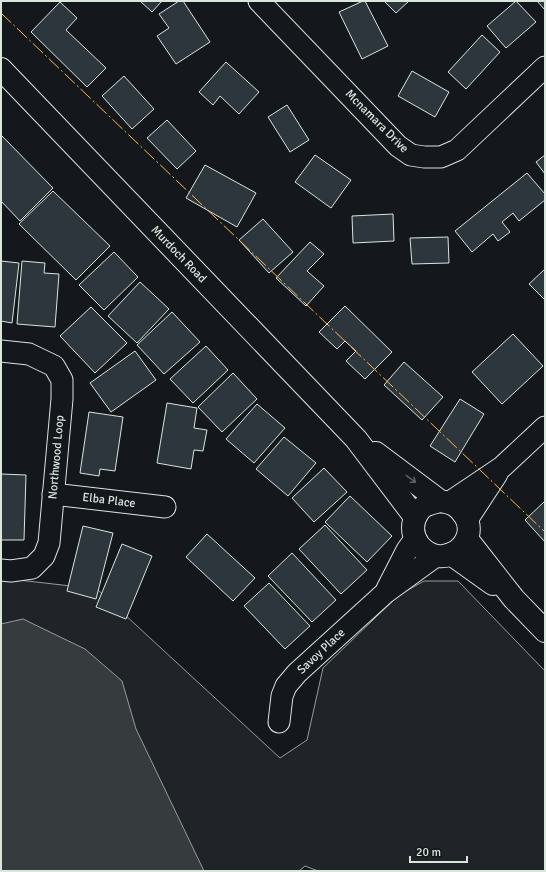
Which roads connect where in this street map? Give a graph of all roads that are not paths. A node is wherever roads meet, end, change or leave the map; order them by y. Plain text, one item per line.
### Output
1 (267, 4) edge
2 (545, 67) edge
3 (1, 69) edge
4 (1, 351) edge
5 (545, 427) edge
6 (356, 439) junction
7 (502, 467) junction
8 (53, 494) junction
9 (445, 502) junction
10 (165, 507) dead end
11 (415, 517) junction
12 (467, 529) junction
13 (414, 539) junction
14 (444, 555) junction
15 (1, 570) edge
16 (385, 593) junction
17 (514, 599) junction
18 (545, 631) edge
19 (279, 722) dead end

1 - 2 street, Mcnamara Drive
3 - 6 main road, Murdoch Road
4 - 8 street, Northwood Loop
5 - 7 street
6 -> 9 main road, Murdoch Road
6 - 11 main road, Murdoch Road
7 - 9 street
7 - 12 street
8 - 10 street, Elba Place
8 - 15 street, Northwood Loop
9 - 11 main road
9 - 12 main road, Murdoch Road
11 - 13 main road
12 - 14 main road
12 - 17 main road, Murdoch Road
13 - 14 main road, Murdoch Road
13 - 16 street, Savoy Place
14 - 16 street, Savoy Place
14 - 17 main road, Murdoch Road
16 - 19 street, Savoy Place
17 - 18 main road, Murdoch Road

